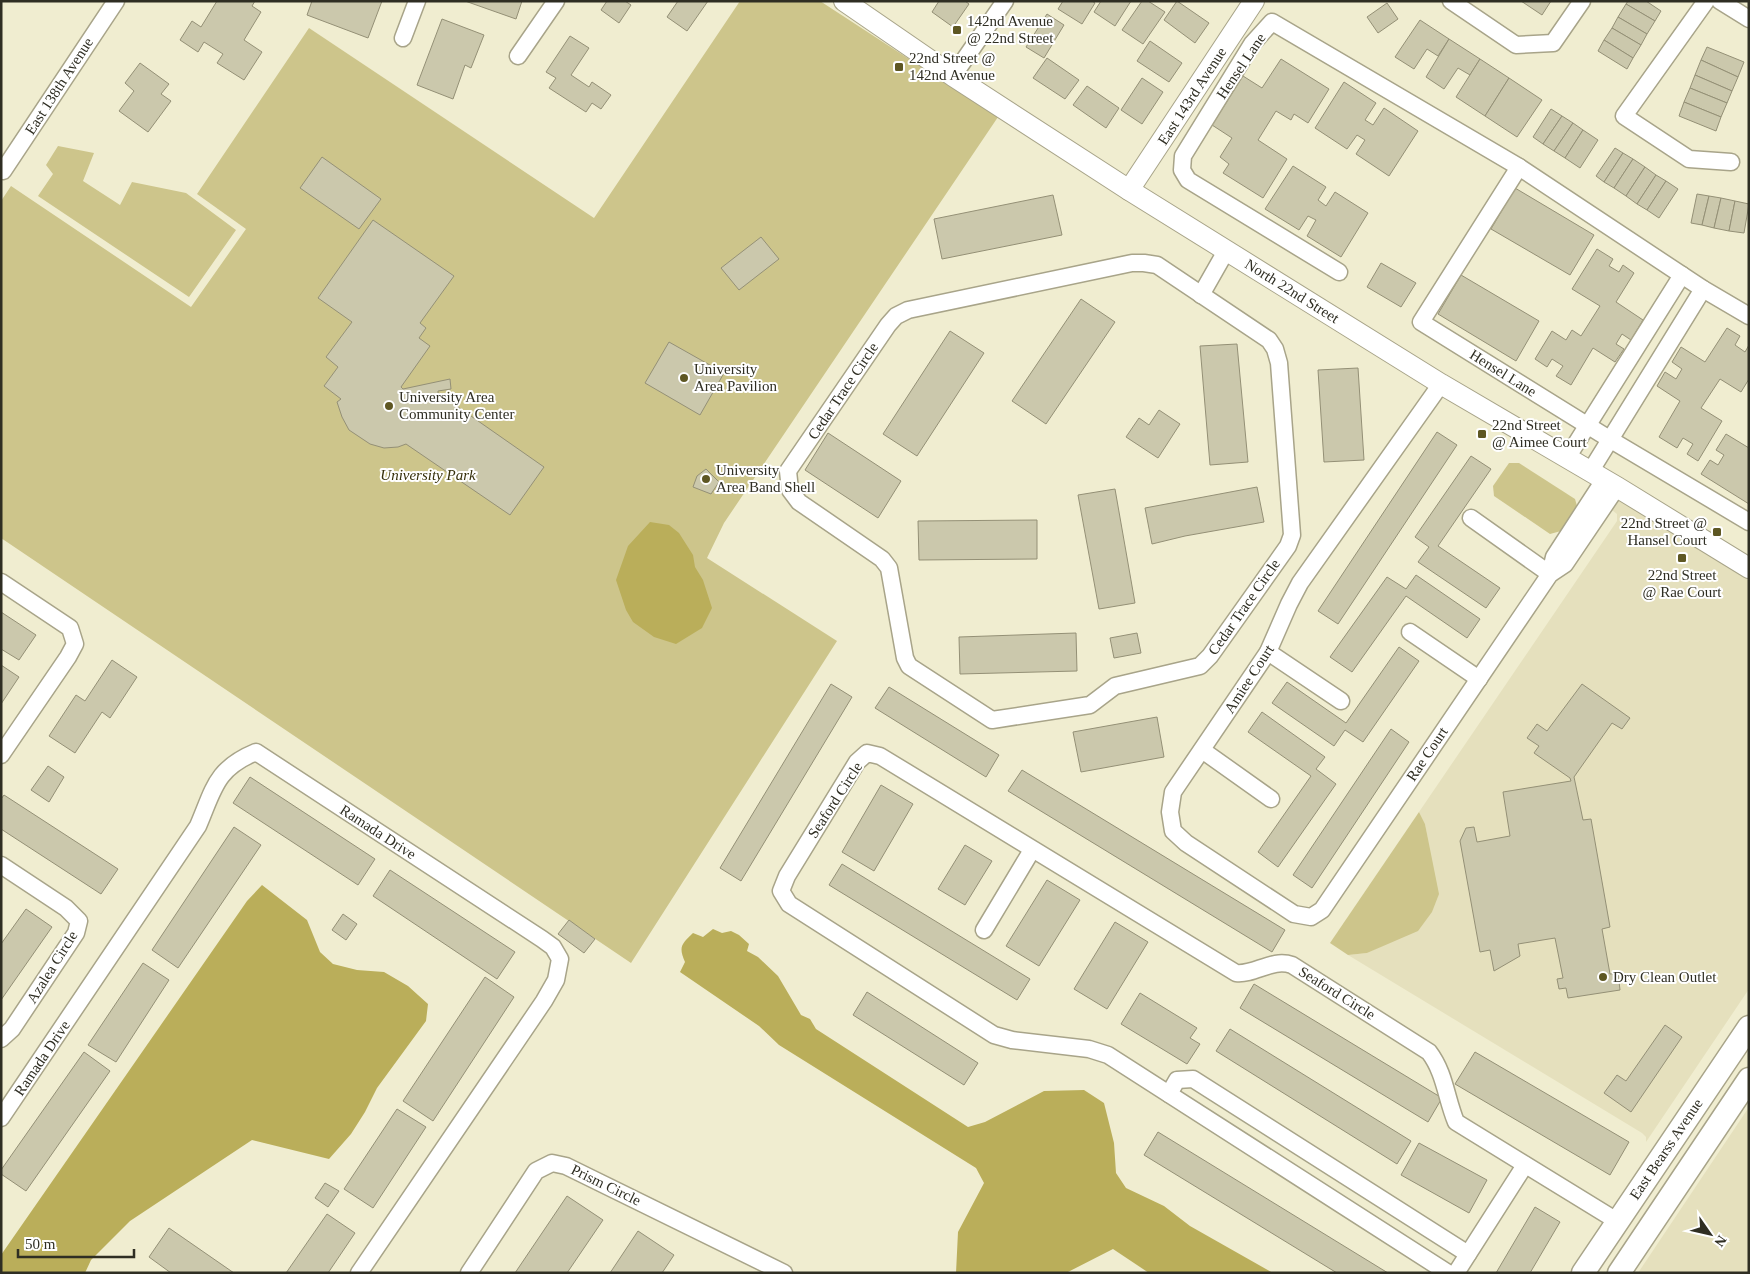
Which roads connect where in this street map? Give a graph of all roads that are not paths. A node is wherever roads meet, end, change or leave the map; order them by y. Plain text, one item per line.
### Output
1 (116, 1) edge
2 (417, 1) edge
3 (556, 1) edge
4 (844, 1) edge
5 (1004, 1) edge
6 (1451, 1) edge
7 (1582, 1) edge
8 (1706, 1) edge
9 (1720, 1) edge
10 (1252, 5) edge
11 (1749, 19) edge
12 (1272, 22) junction
13 (403, 38) dead end
14 (518, 56) dead end
15 (953, 76) junction
16 (1731, 162) dead end
17 (1518, 168) junction
18 (3, 171) dead end
19 (1129, 190) junction
20 (1226, 250) junction
21 (1339, 272) dead end
22 (1682, 275) junction
23 (1704, 289) junction
24 (1201, 295) junction
25 (1749, 316) edge
26 (1441, 384) junction
27 (1587, 425) junction
28 (1611, 440) junction
29 (1567, 458) junction
30 (1604, 480) junction
31 (1471, 518) dead end
32 (1749, 522) edge
33 (1749, 568) edge
34 (1550, 574) junction
35 (1, 582) edge
36 (1410, 632) dead end
37 (1268, 652) junction
38 (1479, 679) junction
39 (1341, 701) dead end
40 (1202, 750) junction
41 (1, 755) edge
42 (1271, 799) dead end
43 (1032, 850) junction
44 (1, 865) edge
45 (1294, 914) joint
46 (984, 930) dead end
47 (1749, 1026) edge
48 (1, 1039) edge
49 (1749, 1079) edge
50 (1169, 1094) junction
51 (1, 1118) edge
52 (1525, 1165) junction
53 (1617, 1222) junction
54 (1468, 1254) junction
55 (359, 1273) edge
56 (469, 1273) edge
57 (784, 1273) edge
58 (1448, 1273) edge
59 (1456, 1273) edge
60 (1583, 1273) edge
61 (1619, 1273) edge

1 - 18 street, East 138th Avenue
2 - 13 street
3 - 14 street
4 - 15 street, North 22nd Street
5 - 15 street
6 - 7 street
8 - 16 street
9 - 11 street
10 - 12 street
10 - 19 street, East 143rd Avenue
12 - 17 street, Hensel Lane
12 - 21 street, Hensel Lane
15 - 19 street, North 22nd Street
17 - 22 street, Hensel Lane
17 - 27 street, Hensel Lane
19 - 20 street, North 22nd Street
20 - 24 street
20 - 26 street, North 22nd Street
22 - 23 street, Hensel Lane
22 - 27 street
23 - 25 street, Hensel Lane
23 - 28 street
24 - 24 street, Cedar Trace Circle
26 - 29 street, North 22nd Street
26 - 37 street, Amiee Court
27 - 28 street, Hensel Lane
27 - 29 street
28 - 30 street, Rae Court
28 - 32 street, Hensel Lane
29 - 30 street, North 22nd Street
30 - 33 street, North 22nd Street
30 - 34 street, Rae Court
31 - 34 street
34 - 38 street, Rae Court
35 - 41 street
36 - 38 street
37 - 39 street
37 - 40 street, Amiee Court
38 - 45 street, Rae Court
40 - 42 street
40 - 45 street, Amiee Court
43 - 46 street
43 - 50 street, Seaford Circle
43 - 52 street, Seaford Circle
44 - 48 street, Azalea Circle
47 - 53 main road, East Bearss Avenue
49 - 61 main road, East Bearss Avenue
50 - 54 street
50 - 58 street, Seaford Circle
51 - 55 street, Ramada Drive
52 - 53 street, Seaford Circle
52 - 54 street
53 - 60 main road, East Bearss Avenue
54 - 59 street
56 - 57 street, Prism Circle

